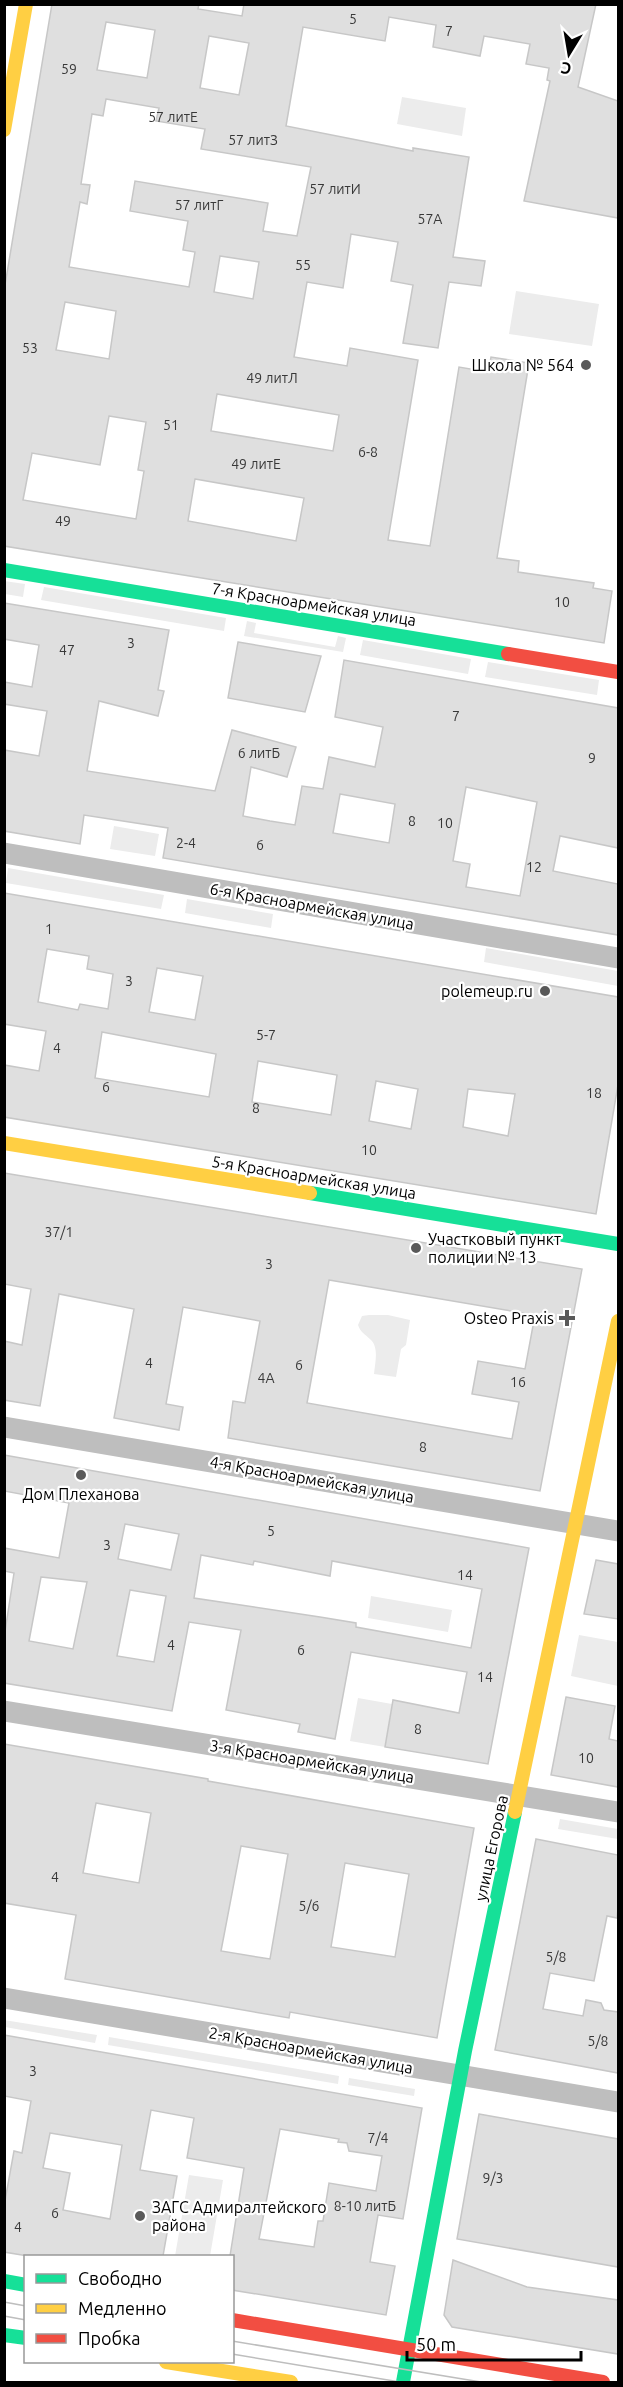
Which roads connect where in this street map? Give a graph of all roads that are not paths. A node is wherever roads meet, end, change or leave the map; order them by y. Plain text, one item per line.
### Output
1 (26, 4) edge
2 (4, 130) edge
3 (4, 570) edge
4 (618, 672) edge
5 (4, 853) edge
6 (618, 958) edge
7 (4, 1143) edge
8 (618, 1244) edge
9 (618, 1321) edge
10 (4, 1427) edge
11 (577, 1524) junction
12 (618, 1531) edge
13 (4, 1712) edge
14 (519, 1795) junction
15 (618, 1812) edge
16 (4, 1998) edge
17 (460, 2075) junction
18 (618, 2102) edge
19 (4, 2281) edge
20 (24, 2285) edge
21 (234, 2320) edge
22 (4, 2335) edge
23 (24, 2338) edge
24 (409, 2349) junction
25 (178, 2363) edge
26 (554, 2378) edge
27 (291, 2382) edge
28 (403, 2382) edge
29 (603, 2382) edge

1 - 2 street
3 - 4 street, 7-я Красноармейская улица
5 - 6 street, 6-я Красноармейская улица
7 - 8 street, 5-я Красноармейская улица
9 - 11 street, улица Егорова
10 - 11 street, 4-я Красноармейская улица
11 - 12 street, 4-я Красноармейская улица
11 - 14 street, улица Егорова
13 - 14 street, 3-я Красноармейская улица
14 - 15 street, 3-я Красноармейская улица
14 - 17 street, улица Егорова
16 - 17 street, 2-я Красноармейская улица
17 - 18 street, 2-я Красноармейская улица
17 - 24 street, улица Егорова
19 - 20 street
21 - 24 street
22 - 23 street
24 - 26 street
24 - 28 street, улица Егорова
25 - 27 street
26 - 29 street

